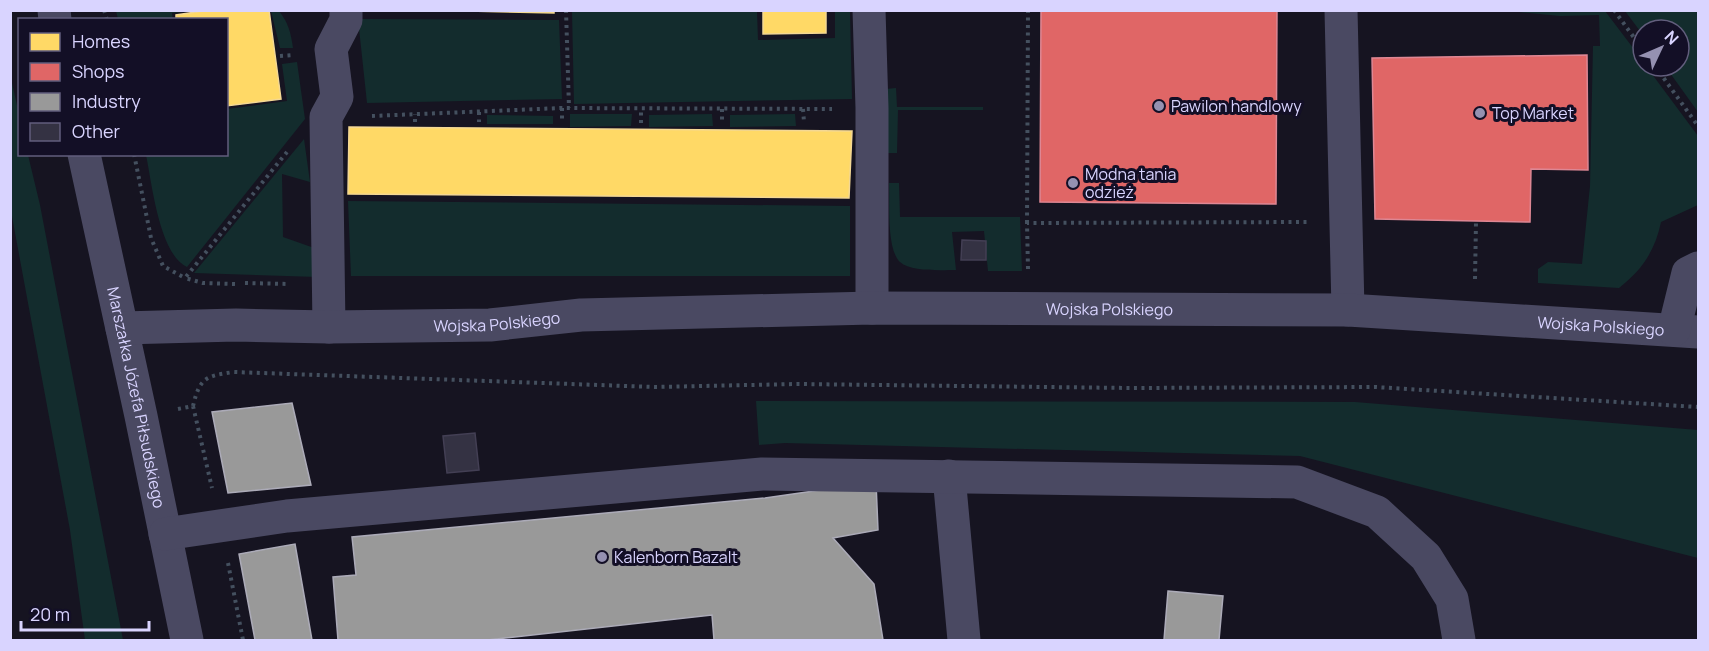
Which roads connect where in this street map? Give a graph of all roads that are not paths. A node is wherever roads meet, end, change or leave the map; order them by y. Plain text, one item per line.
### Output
1 (346, 10) edge
2 (869, 10) edge
3 (1341, 10) edge
4 (84, 156) edge
5 (1698, 268) edge
6 (872, 308) junction
7 (1348, 310) junction
8 (122, 327) junction
9 (329, 327) junction
10 (1686, 331) edge
11 (949, 476) junction
12 (165, 534) junction
13 (187, 640) edge
14 (964, 640) edge
15 (1459, 640) edge

1 - 9 street
2 - 6 street
3 - 7 street
4 - 8 street, Marszałka Józefa Piłsudskiego
5 - 10 street, Wojska Polskiego
6 - 7 street, Wojska Polskiego
6 - 9 street, Wojska Polskiego
7 - 10 street, Wojska Polskiego
8 - 9 street, Wojska Polskiego
8 - 12 street, Marszałka Józefa Piłsudskiego
11 - 12 street
11 - 14 street
11 - 15 street
12 - 13 street, Marszałka Józefa Piłsudskiego

